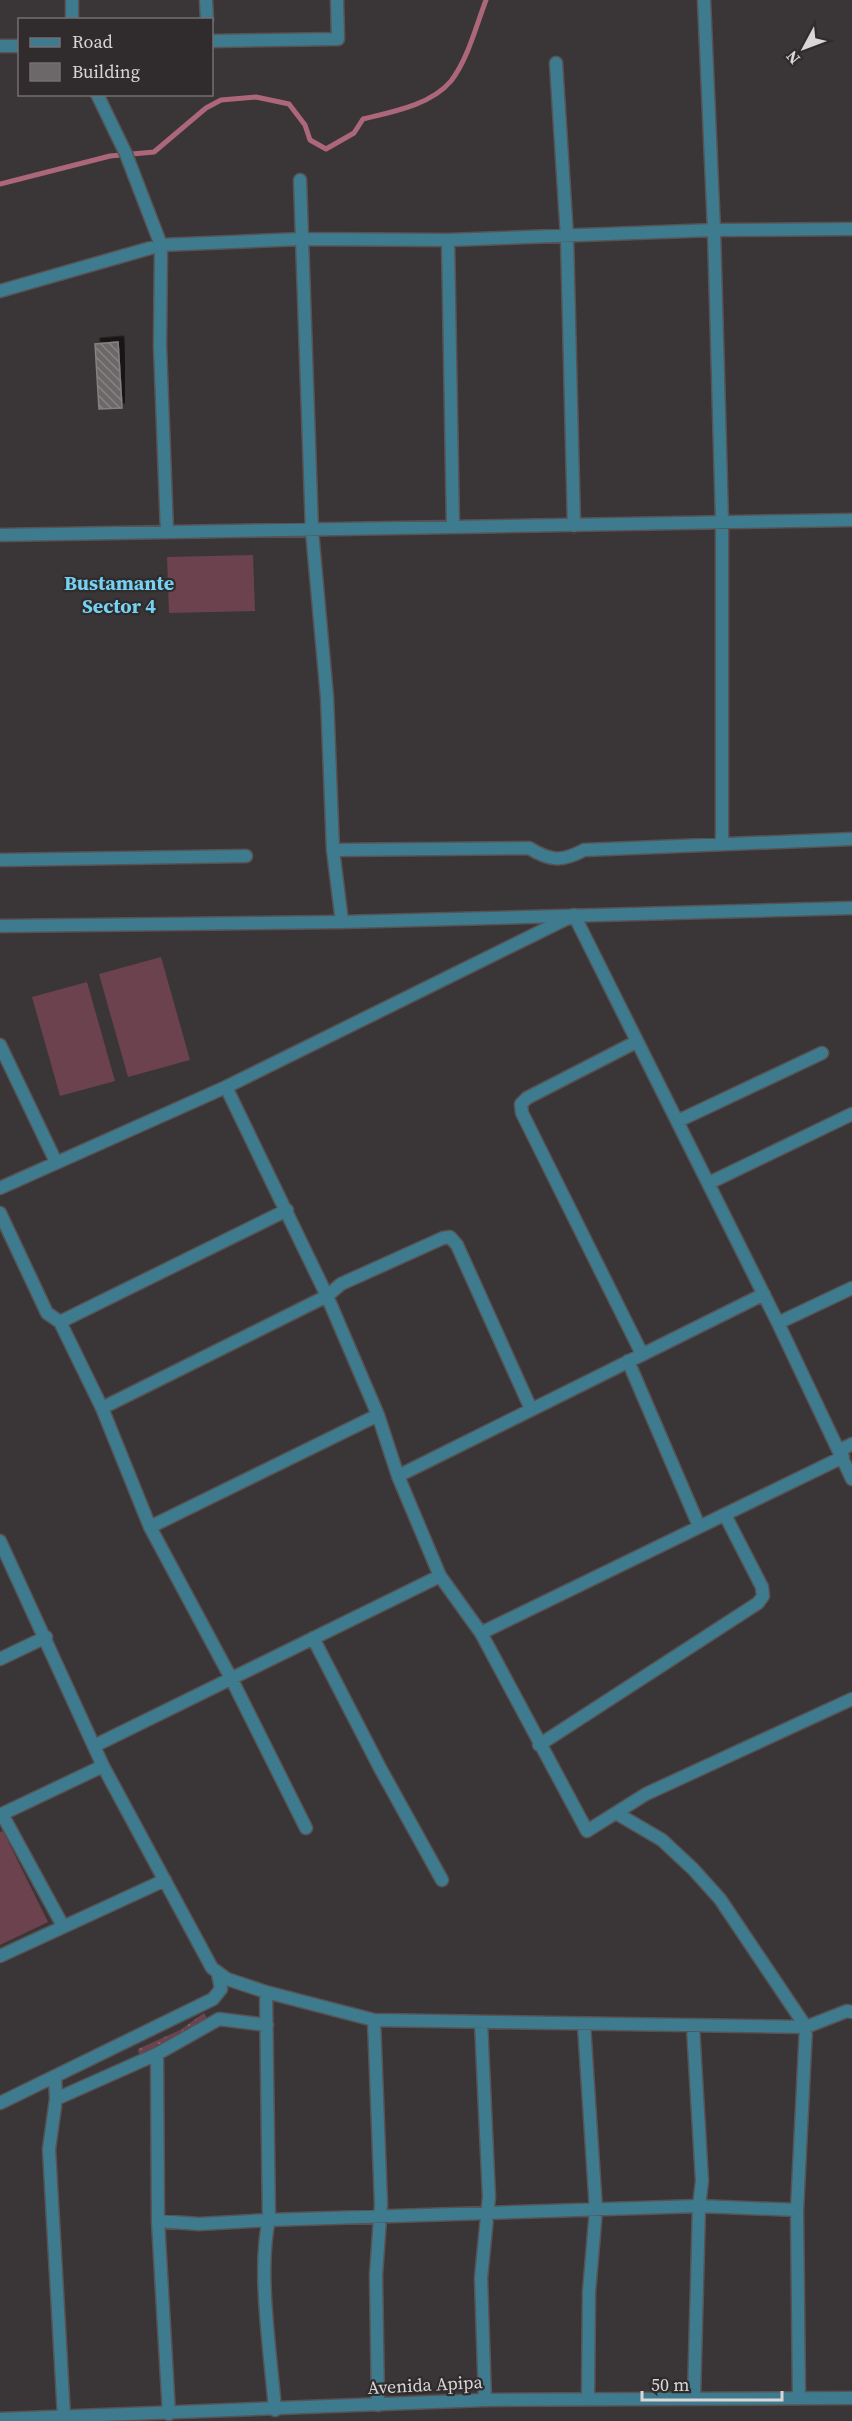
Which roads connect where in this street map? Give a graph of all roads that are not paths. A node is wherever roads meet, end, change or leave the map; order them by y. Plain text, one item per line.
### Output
1 (72, 0) edge
2 (206, 0) edge
3 (337, 0) edge
4 (704, 0) edge
5 (72, 18) edge
6 (207, 18) edge
7 (213, 41) edge
8 (0, 46) edge
9 (18, 46) edge
10 (556, 63) dead end
11 (98, 96) edge
12 (300, 180) dead end
13 (852, 229) edge
14 (714, 231) junction
15 (567, 237) junction
16 (302, 239) junction
17 (448, 240) junction
18 (161, 246) junction
19 (0, 291) edge
20 (852, 520) edge
21 (722, 521) junction
22 (574, 526) junction
23 (453, 527) junction
24 (312, 531) junction
25 (167, 532) junction
26 (0, 535) edge
27 (852, 839) edge
28 (722, 844) junction
29 (333, 850) junction
30 (246, 856) dead end
31 (0, 860) edge
32 (852, 908) edge
33 (574, 915) junction
34 (342, 922) junction
35 (0, 926) edge
36 (636, 1042) junction
37 (1, 1050) edge
38 (822, 1053) dead end
39 (226, 1087) junction
40 (852, 1114) edge
41 (678, 1122) junction
42 (56, 1162) junction
43 (709, 1183) junction
44 (0, 1188) edge
45 (286, 1210) junction
46 (0, 1213) edge
47 (852, 1288) edge
48 (764, 1294) junction
49 (327, 1296) junction
50 (60, 1322) junction
51 (778, 1323) junction
52 (642, 1354) junction
53 (628, 1361) junction
54 (102, 1408) junction
55 (531, 1408) junction
56 (378, 1415) junction
57 (852, 1444) edge
58 (841, 1453) junction
59 (398, 1476) junction
60 (852, 1479) edge
61 (725, 1515) junction
62 (699, 1526) junction
63 (150, 1527) junction
64 (0, 1541) edge
65 (441, 1576) junction
66 (481, 1634) junction
67 (46, 1637) junction
68 (313, 1638) junction
69 (0, 1659) edge
70 (232, 1680) junction
71 (852, 1699) edge
72 (539, 1745) junction
73 (94, 1746) junction
74 (103, 1766) junction
75 (616, 1813) junction
76 (1, 1815) edge
77 (306, 1828) dead end
78 (165, 1880) junction
79 (442, 1880) dead end
80 (63, 1926) junction
81 (0, 1956) edge
82 (218, 1974) junction
83 (266, 1992) junction
84 (850, 2010) edge
85 (374, 2020) junction
86 (481, 2022) junction
87 (267, 2025) junction
88 (584, 2025) junction
89 (693, 2026) junction
90 (806, 2027) junction
91 (157, 2054) junction
92 (55, 2076) junction
93 (56, 2099) junction
94 (0, 2103) edge
95 (699, 2206) junction
96 (596, 2210) junction
97 (797, 2210) junction
98 (486, 2214) junction
99 (378, 2217) junction
100 (269, 2220) junction
101 (158, 2221) junction
102 (799, 2397) junction
103 (588, 2398) junction
104 (694, 2398) junction
105 (852, 2398) edge
106 (485, 2400) junction
107 (378, 2405) junction
108 (275, 2410) junction
109 (169, 2414) junction
110 (64, 2417) junction
111 (0, 2419) edge

1 - 5 street
2 - 6 street
3 - 7 street
4 - 14 street
8 - 9 street
10 - 15 street
11 - 18 street
12 - 16 street
13 - 14 street
14 - 15 street
14 - 21 street
15 - 17 street
15 - 22 street
16 - 17 street
16 - 18 street
16 - 24 street
17 - 23 street
18 - 19 street
18 - 25 street
20 - 21 street
21 - 22 street
21 - 28 street
22 - 23 street
23 - 24 street
24 - 25 street
24 - 29 street
25 - 26 street
27 - 28 street
28 - 29 street
29 - 34 street
30 - 31 street
32 - 33 street
33 - 34 street
33 - 36 street
33 - 39 street
34 - 35 street
36 - 41 street
36 - 52 street
37 - 42 street
38 - 41 street
39 - 42 street
39 - 45 street
40 - 43 street
41 - 43 street
42 - 44 street
43 - 48 street
45 - 49 street
45 - 50 street
46 - 50 street
47 - 51 street
48 - 51 street
48 - 52 street
49 - 54 street
49 - 55 street
49 - 56 street
50 - 54 street
51 - 58 street
52 - 53 street
53 - 55 street
53 - 62 street
54 - 63 street
55 - 59 street
56 - 59 street
56 - 63 street
57 - 58 street
58 - 60 street
58 - 61 street
59 - 65 street
61 - 62 street
61 - 72 street
62 - 66 street
63 - 70 street
64 - 67 street
65 - 66 street
65 - 68 street
66 - 72 street
67 - 69 street
67 - 73 street
68 - 70 street
68 - 79 street
70 - 73 street
70 - 77 street
71 - 75 street
72 - 75 street
73 - 74 street
74 - 76 street
74 - 78 street
75 - 90 street
76 - 80 street
78 - 80 street
78 - 82 street
80 - 81 street
82 - 83 street
82 - 92 street
83 - 85 street
83 - 87 street
84 - 90 street
85 - 86 street
85 - 99 street
86 - 88 street
86 - 98 street
87 - 91 street
87 - 100 street
88 - 89 street
88 - 96 street
89 - 90 street
89 - 95 street
90 - 97 street
91 - 93 street
91 - 101 street
92 - 93 street
92 - 94 street
93 - 110 street
95 - 96 street
95 - 97 street
95 - 104 street
96 - 98 street
96 - 103 street
97 - 102 street
98 - 99 street
98 - 106 street
99 - 100 street
99 - 107 street
100 - 101 street
100 - 108 street
101 - 109 street
102 - 104 street, Avenida Apipa
102 - 105 street, Avenida Apipa
103 - 104 street, Avenida Apipa
103 - 106 street, Avenida Apipa
106 - 107 street, Avenida Apipa
107 - 108 street, Avenida Apipa
108 - 109 street, Avenida Apipa
109 - 110 street, Avenida Apipa
110 - 111 street, Avenida Apipa

